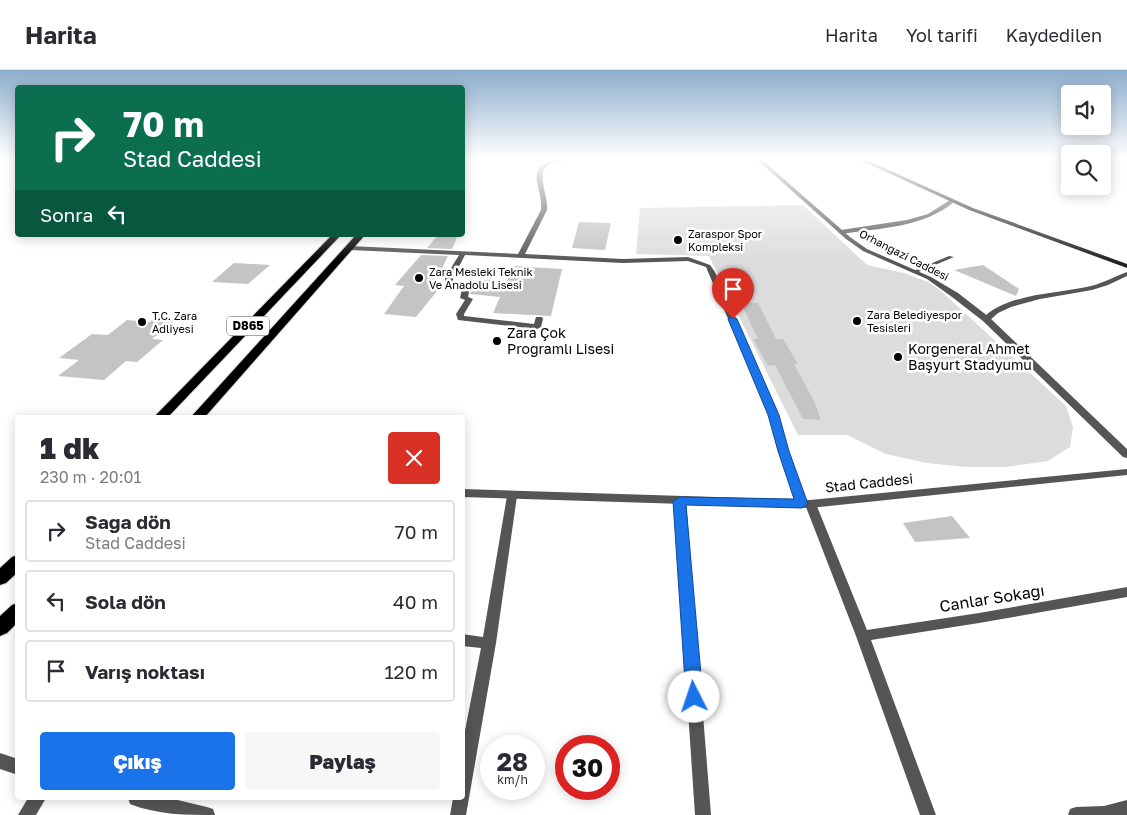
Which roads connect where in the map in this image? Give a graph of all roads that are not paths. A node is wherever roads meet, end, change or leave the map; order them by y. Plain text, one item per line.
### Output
1 (543, 193) edge
2 (796, 193) edge
3 (934, 193) edge
4 (952, 201) junction
5 (841, 232) junction
6 (335, 237) edge
7 (359, 237) edge
8 (350, 248) junction
9 (463, 253) junction
10 (521, 255) junction
11 (951, 257) dead end
12 (1127, 266) edge
13 (914, 272) junction
14 (1127, 274) edge
15 (986, 319) junction
16 (538, 320) dead end
17 (163, 415) edge
18 (199, 415) edge
19 (1127, 455) edge
20 (1127, 472) edge
21 (465, 493) edge
22 (512, 496) junction
23 (680, 501) junction
24 (806, 504) junction
25 (15, 564) edge
26 (0, 578) edge
27 (1127, 592) edge
28 (15, 613) edge
29 (0, 628) edge
30 (863, 636) junction
31 (465, 640) edge
32 (489, 643) junction
33 (465, 775) edge
34 (37, 800) edge
35 (144, 800) edge
36 (462, 800) edge
37 (1127, 808) edge
38 (26, 815) edge
39 (207, 815) edge
40 (458, 815) edge
41 (703, 815) edge
42 (928, 815) edge
43 (1076, 815) edge

1 - 10 street
2 - 5 street, Orhangazi Caddesi
3 - 4 main road
4 - 5 street
4 - 12 main road
5 - 13 street, Orhangazi Caddesi
6 - 17 highway, D865
7 - 8 highway, D865
8 - 9 street
8 - 18 highway, D865
9 - 10 street
9 - 16 street
10 - 24 street
11 - 13 street
13 - 15 street, Orhangazi Caddesi
14 - 15 street
15 - 19 street, Orhangazi Caddesi
20 - 24 street, Stad Caddesi
21 - 22 street, Stad Caddesi
22 - 23 street, Stad Caddesi
22 - 32 street
23 - 24 street, Stad Caddesi
23 - 41 street
24 - 30 street
25 - 26 highway
27 - 30 street, Canlar Sokağı
28 - 29 highway
30 - 42 street
31 - 32 street
32 - 33 street
34 - 38 street
35 - 39 street
36 - 40 street
37 - 43 street

